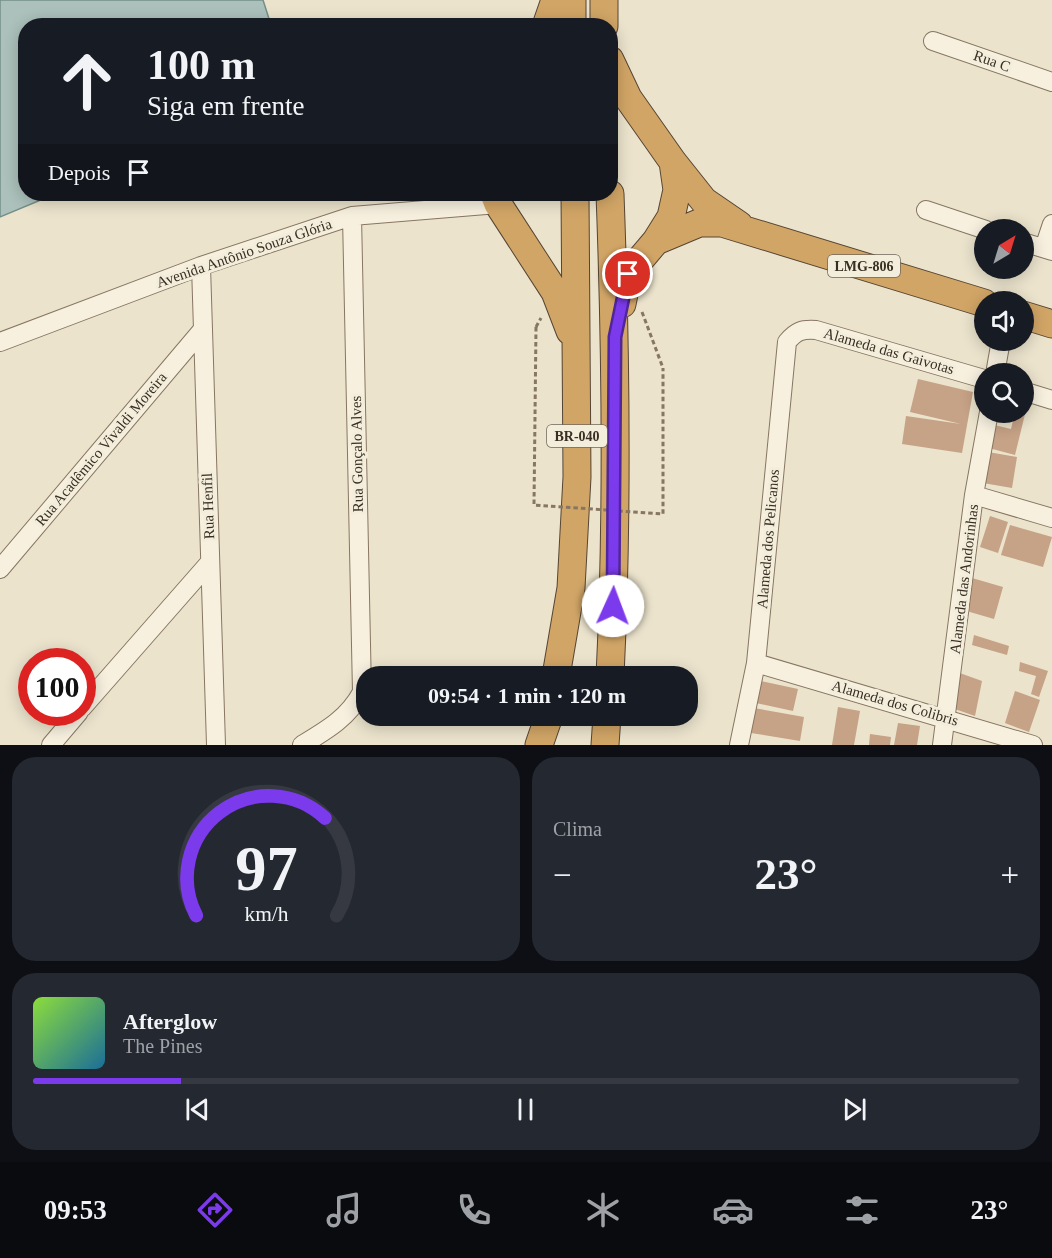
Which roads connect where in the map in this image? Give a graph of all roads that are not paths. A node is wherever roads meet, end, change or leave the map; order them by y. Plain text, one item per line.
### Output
1 (555, 0) edge
2 (572, 0) edge
3 (604, 0) edge
4 (549, 18) edge
5 (572, 18) edge
6 (604, 18) edge
7 (933, 41) dead end
8 (618, 77) edge
9 (1052, 82) edge
10 (673, 162) junction
11 (479, 201) edge
12 (497, 201) edge
13 (574, 201) edge
14 (610, 201) edge
15 (926, 210) dead end
16 (352, 216) junction
17 (1052, 224) edge
18 (974, 226) edge
19 (745, 229) junction
20 (656, 241) junction
21 (1048, 250) edge
22 (201, 266) junction
23 (974, 300) edge
24 (1034, 318) edge
25 (1052, 324) edge
26 (203, 329) junction
27 (794, 334) joint
28 (615, 337) junction
29 (0, 342) edge
30 (577, 351) junction
31 (974, 376) edge
32 (1034, 394) edge
33 (1052, 400) edge
34 (986, 423) edge
35 (974, 495) junction
36 (1052, 518) edge
37 (210, 562) junction
38 (0, 569) edge
39 (756, 663) junction
40 (558, 666) edge
41 (610, 666) edge
42 (96, 692) edge
43 (946, 717) junction
44 (67, 726) edge
45 (546, 726) edge
46 (607, 726) edge
47 (51, 745) edge
48 (216, 745) edge
49 (302, 745) edge
50 (539, 745) edge
51 (605, 745) edge
52 (739, 745) edge
53 (942, 745) edge
54 (1033, 745) edge

1 - 4 highway
2 - 5 highway
3 - 6 highway
7 - 9 street, Rua C
8 - 10 highway
10 - 19 highway, LMG-806
10 - 20 highway
11 - 16 street, Avenida Antônio Souza Glória
12 - 30 highway
13 - 30 highway, BR-040
14 - 28 highway, BR-040
15 - 18 street
16 - 22 street, Avenida Antônio Souza Glória
16 - 49 street, Rua Gonçalo Alves
17 - 21 street
19 - 20 highway, LMG-806
19 - 23 highway, LMG-806
20 - 28 highway
22 - 26 street, Rua Henfil
22 - 29 street, Avenida Antônio Souza Glória
24 - 25 highway
26 - 37 street, Rua Henfil
26 - 38 street, Rua Acadêmico Vivaldi Moreira
27 - 31 street, Alameda das Gaivotas
27 - 39 street, Alameda dos Pelicanos
28 - 41 highway, BR-040
30 - 40 highway, BR-040
32 - 33 street
34 - 35 street, Alameda das Andorinhas
35 - 36 street
35 - 43 street, Alameda das Andorinhas
37 - 42 street
37 - 48 street, Rua Henfil
39 - 43 street, Alameda dos Colibris
39 - 52 street, Alameda dos Pelicanos
43 - 53 street, Alameda das Andorinhas
43 - 54 street, Alameda dos Colibris
44 - 47 street
45 - 50 highway
46 - 51 highway

